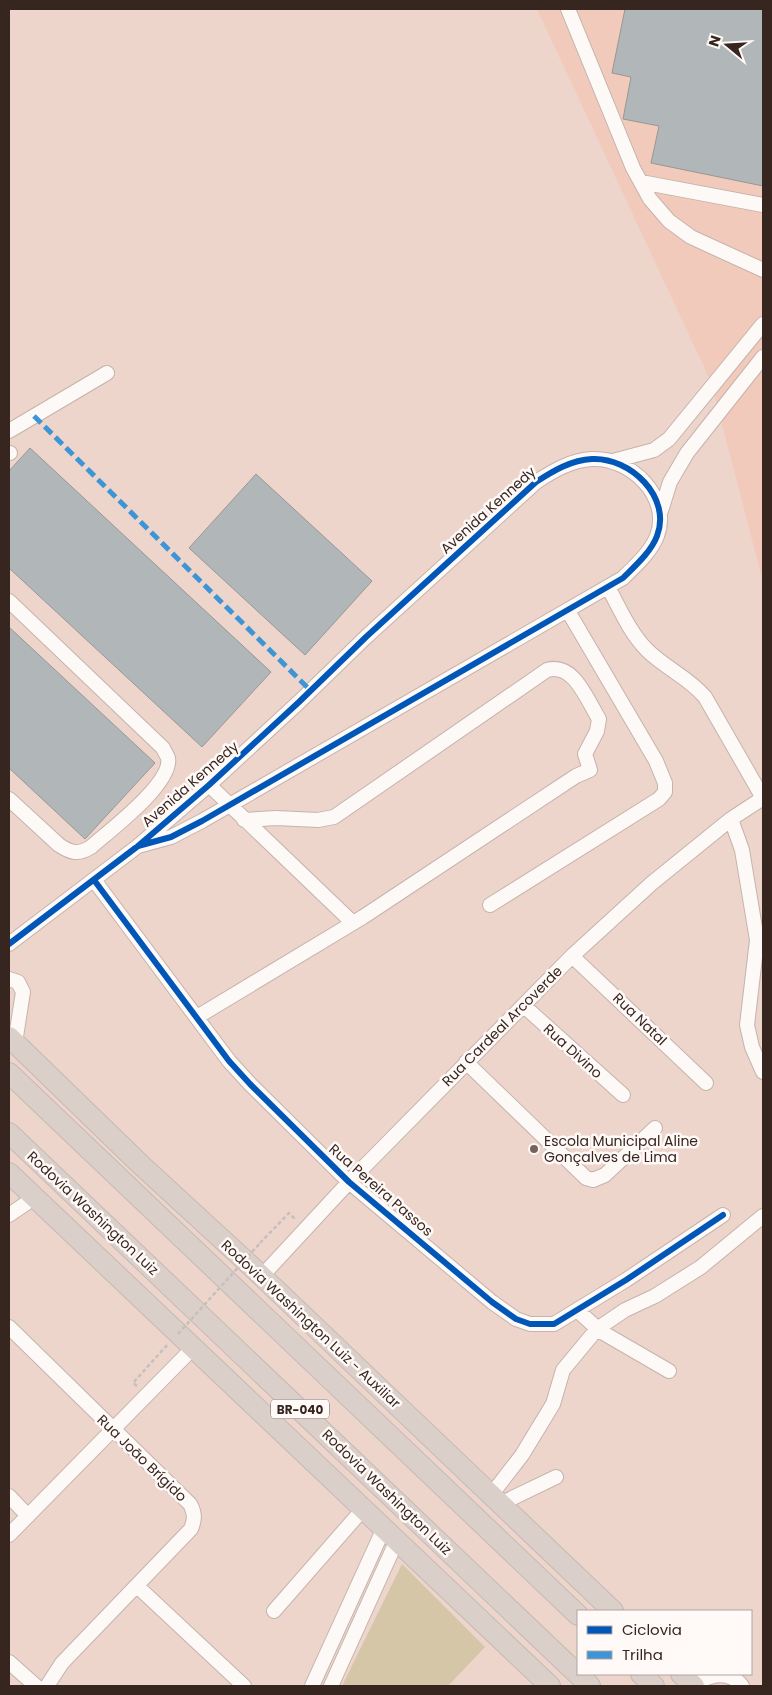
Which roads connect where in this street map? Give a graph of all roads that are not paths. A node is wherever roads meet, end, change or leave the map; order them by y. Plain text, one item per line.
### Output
1 (568, 9) edge
2 (640, 182) junction
3 (763, 205) edge
4 (763, 270) edge
5 (763, 324) edge
6 (763, 357) edge
7 (107, 373) dead end
8 (9, 431) edge
9 (613, 461) junction
10 (661, 511) junction
11 (608, 587) junction
12 (9, 601) edge
13 (568, 611) junction
14 (209, 785) junction
15 (9, 798) edge
16 (763, 798) edge
17 (229, 806) junction
18 (730, 819) junction
19 (244, 820) junction
20 (138, 846) junction
21 (94, 880) junction
22 (490, 905) dead end
23 (353, 923) junction
24 (760, 939) edge
25 (9, 944) edge
26 (572, 956) junction
27 (9, 979) edge
28 (524, 1006) junction
29 (196, 1017) junction
30 (12, 1040) edge
31 (466, 1062) junction
32 (763, 1072) edge
33 (9, 1073) edge
34 (706, 1083) dead end
35 (623, 1095) dead end
36 (655, 1128) dead end
37 (9, 1133) edge
38 (140, 1164) junction
39 (9, 1173) edge
40 (349, 1182) junction
41 (34, 1198) junction
42 (9, 1215) edge
43 (723, 1215) dead end
44 (763, 1216) edge
45 (262, 1277) junction
46 (232, 1284) junction
47 (577, 1310) junction
48 (9, 1327) edge
49 (597, 1329) junction
50 (193, 1348) junction
51 (669, 1372) dead end
52 (114, 1430) junction
53 (556, 1477) dead end
54 (9, 1496) edge
55 (496, 1500) junction
56 (364, 1508) junction
57 (28, 1516) junction
58 (390, 1534) junction
59 (9, 1536) edge
60 (137, 1586) junction
61 (612, 1610) edge
62 (274, 1611) dead end
63 (577, 1613) edge
64 (9, 1662) edge
65 (577, 1674) edge
66 (578, 1675) edge
67 (642, 1675) edge
68 (689, 1681) edge
69 (36, 1686) edge
70 (47, 1686) edge
71 (244, 1686) edge
72 (312, 1686) edge
73 (331, 1686) edge
74 (550, 1686) edge
75 (590, 1686) edge
76 (654, 1686) edge
77 (742, 1686) edge

1 - 2 street
2 - 3 street
2 - 4 street
5 - 9 street
6 - 10 street
7 - 8 street
9 - 10 street, Avenida Kennedy
9 - 14 street, Avenida Kennedy
10 - 11 street, Avenida Kennedy
11 - 13 street, Avenida Kennedy
11 - 16 street
12 - 15 street
13 - 17 street, Avenida Kennedy
13 - 22 street
14 - 17 street
14 - 20 street, Avenida Kennedy
16 - 18 street, Rua Cardeal Arcoverde
17 - 19 street
17 - 20 street, Avenida Kennedy
18 - 24 street
18 - 26 street, Rua Cardeal Arcoverde
19 - 23 street
19 - 23 street
20 - 21 street, Avenida Kennedy
21 - 25 street, Avenida Kennedy
21 - 29 street, Rua Pereira Passos
23 - 29 street
24 - 32 street
26 - 28 street, Rua Cardeal Arcoverde
26 - 34 street, Rua Natal
27 - 30 street
28 - 31 street, Rua Cardeal Arcoverde
28 - 35 street, Rua Divino
29 - 40 street, Rua Pereira Passos
30 - 38 highway, Rodovia Washington Luiz - Auxiliar
31 - 36 street
31 - 40 street, Rua Cardeal Arcoverde
33 - 46 highway, BR-040
37 - 65 highway, Rodovia Washington Luiz / BR-040
38 - 45 highway, Rodovia Washington Luiz - Auxiliar
38 - 46 highway
39 - 41 highway
40 - 45 street, Rua Cardeal Arcoverde
40 - 47 street, Rua Pereira Passos
41 - 42 street
41 - 50 highway
43 - 47 street, Rua Pereira Passos
44 - 49 street
45 - 55 highway, Rodovia Washington Luiz - Auxiliar
46 - 63 highway, BR-040
47 - 49 street
48 - 52 street, Rua João Brígido
49 - 51 street
49 - 55 street
50 - 52 street
50 - 56 highway
52 - 57 street
52 - 60 street, Rua João Brígido
53 - 55 street
54 - 57 street
55 - 61 highway, Rodovia Washington Luiz - Auxiliar
56 - 58 highway
56 - 62 street
57 - 59 street
58 - 72 street
58 - 73 street
58 - 74 highway
60 - 70 street, Rua João Brígido
60 - 71 street
64 - 69 street
66 - 75 highway, Rodovia Washington Luiz / BR-040
67 - 76 highway
68 - 77 street

